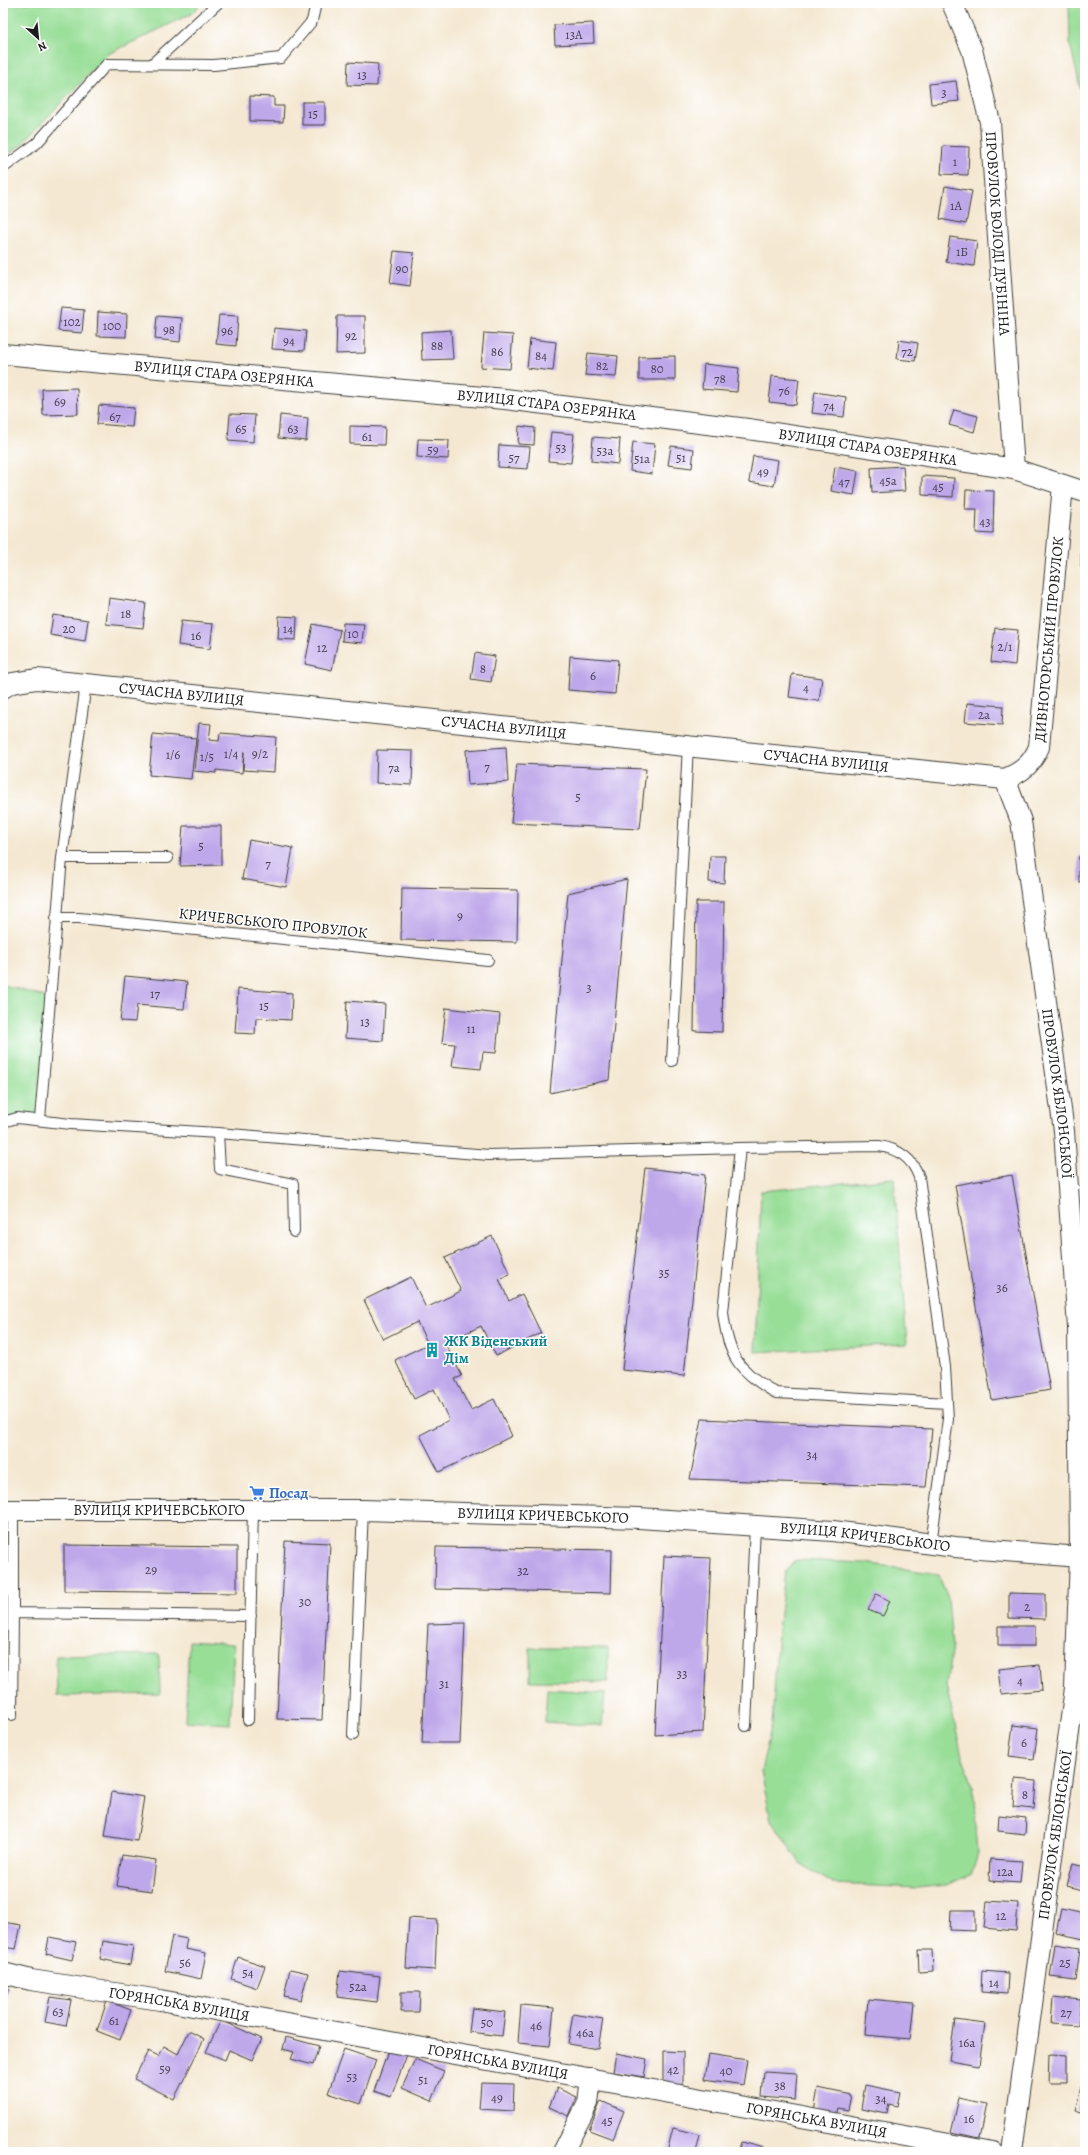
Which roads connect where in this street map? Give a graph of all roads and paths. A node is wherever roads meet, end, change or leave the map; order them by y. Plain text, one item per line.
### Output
1 (218, 3) edge
2 (316, 3) edge
3 (952, 3) edge
4 (152, 64) junction
5 (3, 168) edge
6 (3, 354) edge
7 (1014, 469) junction
8 (1063, 485) junction
9 (1085, 492) edge
10 (86, 684) junction
11 (3, 688) edge
12 (688, 745) junction
13 (1005, 778) junction
14 (62, 858) junction
15 (168, 858) dead end
16 (56, 918) junction
17 (488, 960) dead end
18 (672, 1061) dead end
19 (40, 1119) junction
20 (3, 1122) edge
21 (218, 1134) junction
22 (740, 1148) junction
23 (294, 1232) dead end
24 (947, 1403) junction
25 (8, 1510) edge
26 (253, 1510) junction
27 (363, 1510) junction
28 (756, 1526) junction
29 (931, 1544) junction
30 (1080, 1557) junction
31 (13, 1613) junction
32 (251, 1616) junction
33 (12, 1715) dead end
34 (248, 1720) dead end
35 (746, 1726) dead end
36 (354, 1735) dead end
37 (3, 1973) edge
38 (591, 2078) junction
39 (563, 2152) edge
40 (993, 2152) edge
41 (1012, 2152) edge

1 - 4 lane
2 - 4 lane
3 - 7 street, ПРОВУЛОК ВОЛОДІ ДУБІНІНА
4 - 5 lane
6 - 7 street, ВУЛИЦЯ СТАРА ОЗЕРЯНКА
7 - 8 street, ВУЛИЦЯ СТАРА ОЗЕРЯНКА
8 - 9 street, ВУЛИЦЯ СТАРА ОЗЕРЯНКА
8 - 13 street, ДИВНОГОРСЬКИЙ ПРОВУЛОК
10 - 11 street, СУЧАСНА ВУЛИЦЯ
10 - 12 street, СУЧАСНА ВУЛИЦЯ
10 - 14 lane
12 - 13 street, СУЧАСНА ВУЛИЦЯ
12 - 18 lane
13 - 30 street, ПРОВУЛОК ЯБЛОНСЬКОЇ
14 - 15 lane
14 - 16 lane
16 - 17 lane, КРИЧЕВСЬКОГО ПРОВУЛОК
16 - 19 lane
19 - 20 lane
19 - 21 lane
21 - 22 lane
21 - 23 lane
22 - 24 lane
22 - 24 lane
24 - 29 lane
25 - 26 street, ВУЛИЦЯ КРИЧЕВСЬКОГО
25 - 31 lane
26 - 27 street, ВУЛИЦЯ КРИЧЕВСЬКОГО
26 - 32 lane
27 - 28 street, ВУЛИЦЯ КРИЧЕВСЬКОГО
27 - 36 lane
28 - 29 street, ВУЛИЦЯ КРИЧЕВСЬКОГО
28 - 35 lane
29 - 30 street, ВУЛИЦЯ КРИЧЕВСЬКОГО
30 - 41 street, ПРОВУЛОК ЯБЛОНСЬКОЇ
31 - 32 lane
31 - 33 lane
32 - 34 lane
37 - 38 street, ГОРЯНСЬКА ВУЛИЦЯ
38 - 39 street
38 - 40 street, ГОРЯНСЬКА ВУЛИЦЯ

